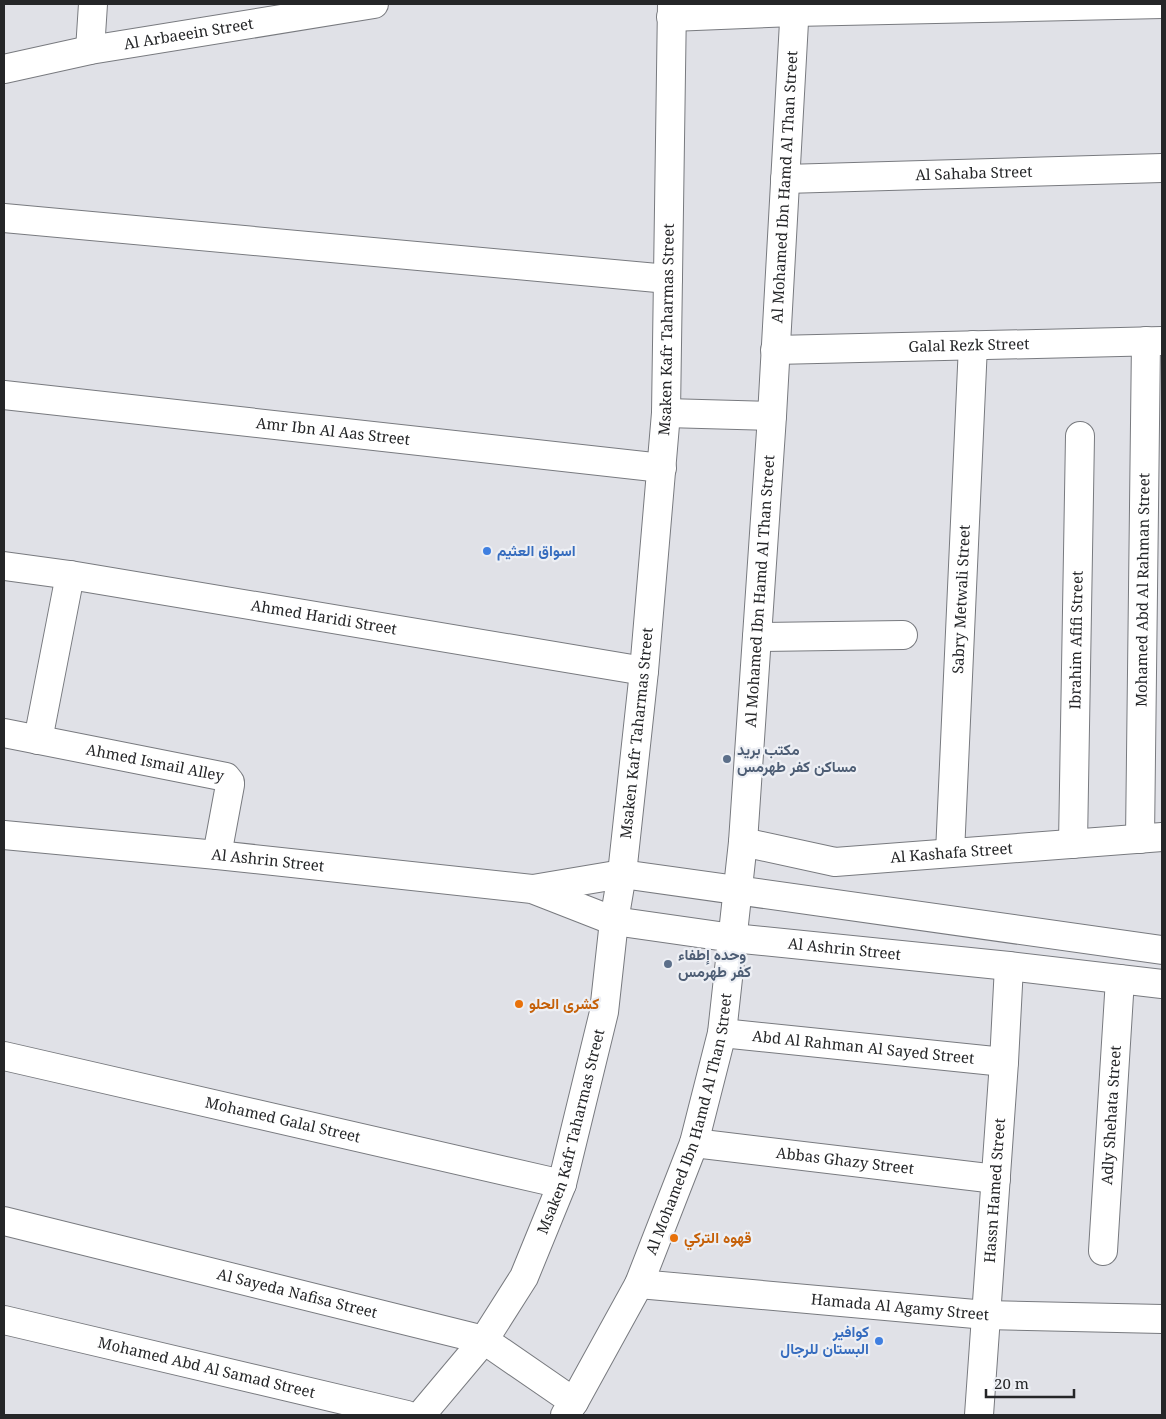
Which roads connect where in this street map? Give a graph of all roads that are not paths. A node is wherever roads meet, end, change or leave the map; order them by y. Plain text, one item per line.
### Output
1 (93, 4) edge
2 (374, 4) edge
3 (1162, 4) edge
4 (795, 8) edge
5 (672, 10) edge
6 (90, 50) junction
7 (4, 69) edge
8 (1162, 168) edge
9 (785, 179) junction
10 (4, 218) edge
11 (668, 279) junction
12 (1154, 341) edge
13 (973, 345) junction
14 (775, 350) junction
15 (4, 395) edge
16 (666, 413) junction
17 (772, 416) junction
18 (1080, 436) dead end
19 (662, 468) junction
20 (4, 566) edge
21 (70, 575) junction
22 (903, 636) dead end
23 (757, 637) junction
24 (644, 671) junction
25 (4, 733) edge
26 (38, 740) junction
27 (4, 835) edge
28 (1151, 838) edge
29 (743, 842) junction
30 (1073, 844) junction
31 (950, 853) junction
32 (217, 855) junction
33 (622, 874) junction
34 (532, 889) junction
35 (738, 891) junction
36 (614, 921) junction
37 (733, 938) junction
38 (1162, 950) edge
39 (1008, 966) junction
40 (1120, 979) junction
41 (1162, 984) edge
42 (722, 1033) junction
43 (4, 1056) edge
44 (1004, 1062) junction
45 (694, 1143) junction
46 (996, 1179) junction
47 (562, 1184) junction
48 (4, 1221) edge
49 (1102, 1251) dead end
50 (639, 1284) junction
51 (986, 1315) junction
52 (4, 1320) edge
53 (1162, 1320) edge
54 (484, 1340) junction
55 (570, 1409) edge
56 (407, 1415) edge
57 (421, 1415) edge
58 (979, 1415) edge

1 - 6 street
2 - 6 street, Al Arbaeein Street
3 - 4 street
4 - 5 street
4 - 9 street, Al Mohamed Ibn Hamd Al Than Street
5 - 11 street, Msaken Kafr Taharmas Street
6 - 7 street, Al Arbaeein Street
8 - 9 street, Al Sahaba Street
9 - 14 street, Al Mohamed Ibn Hamd Al Than Street
10 - 11 street
11 - 16 street, Msaken Kafr Taharmas Street
12 - 13 street, Galal Rezk Street
12 - 28 street, Mohamed Abd Al Rahman Street
13 - 14 street, Galal Rezk Street
13 - 31 street, Sabry Metwali Street
14 - 17 street, Al Mohamed Ibn Hamd Al Than Street
15 - 19 street, Amr Ibn Al Aas Street
16 - 17 street
16 - 19 street, Msaken Kafr Taharmas Street
17 - 23 street, Al Mohamed Ibn Hamd Al Than Street
18 - 30 street, Ibrahim Afifi Street
19 - 24 street, Msaken Kafr Taharmas Street
20 - 21 street, Ahmed Haridi Street
21 - 24 street, Ahmed Haridi Street
21 - 26 street
22 - 23 street
23 - 29 street, Al Mohamed Ibn Hamd Al Than Street
24 - 33 street, Msaken Kafr Taharmas Street
25 - 26 street, Ahmed Ismail Alley
26 - 32 street, Ahmed Ismail Alley
27 - 32 street, Al Ashrin Street
28 - 30 street, Al Kashafa Street
29 - 31 street, Al Kashafa Street
29 - 35 street, Al Mohamed Ibn Hamd Al Than Street
30 - 31 street, Al Kashafa Street
32 - 34 street, Al Ashrin Street
33 - 34 street, Al Ashrin Street
33 - 35 street, Al Ashrin Street
33 - 36 street, Msaken Kafr Taharmas Street
34 - 36 street, Al Ashrin Street
35 - 37 street, Al Mohamed Ibn Hamd Al Than Street
35 - 38 street, Al Ashrin Street
36 - 37 street, Al Ashrin Street
36 - 47 street, Msaken Kafr Taharmas Street
37 - 39 street, Al Ashrin Street
37 - 42 street, Al Mohamed Ibn Hamd Al Than Street
39 - 40 street, Al Ashrin Street
39 - 44 street, Hassn Hamed Street
40 - 41 street, Al Ashrin Street
40 - 49 street, Adly Shehata Street
42 - 44 street, Abd Al Rahman Al Sayed Street
42 - 45 street, Al Mohamed Ibn Hamd Al Than Street
43 - 47 street, Mohamed Galal Street
44 - 46 street, Hassn Hamed Street
45 - 46 street, Abbas Ghazy Street
45 - 50 street, Al Mohamed Ibn Hamd Al Than Street
46 - 51 street, Hassn Hamed Street
47 - 54 street, Msaken Kafr Taharmas Street
48 - 54 street, Al Sayeda Nafisa Street
50 - 51 street, Hamada Al Agamy Street
50 - 55 street, Al Mohamed Ibn Hamd Al Than Street
51 - 53 street, Hamada Al Agamy Street
51 - 58 street, Hassn Hamed Street
52 - 56 street, Mohamed Abd Al Samad Street
54 - 55 street, Al Sayeda Nafisa Street
54 - 57 street, Msaken Kafr Taharmas Street

